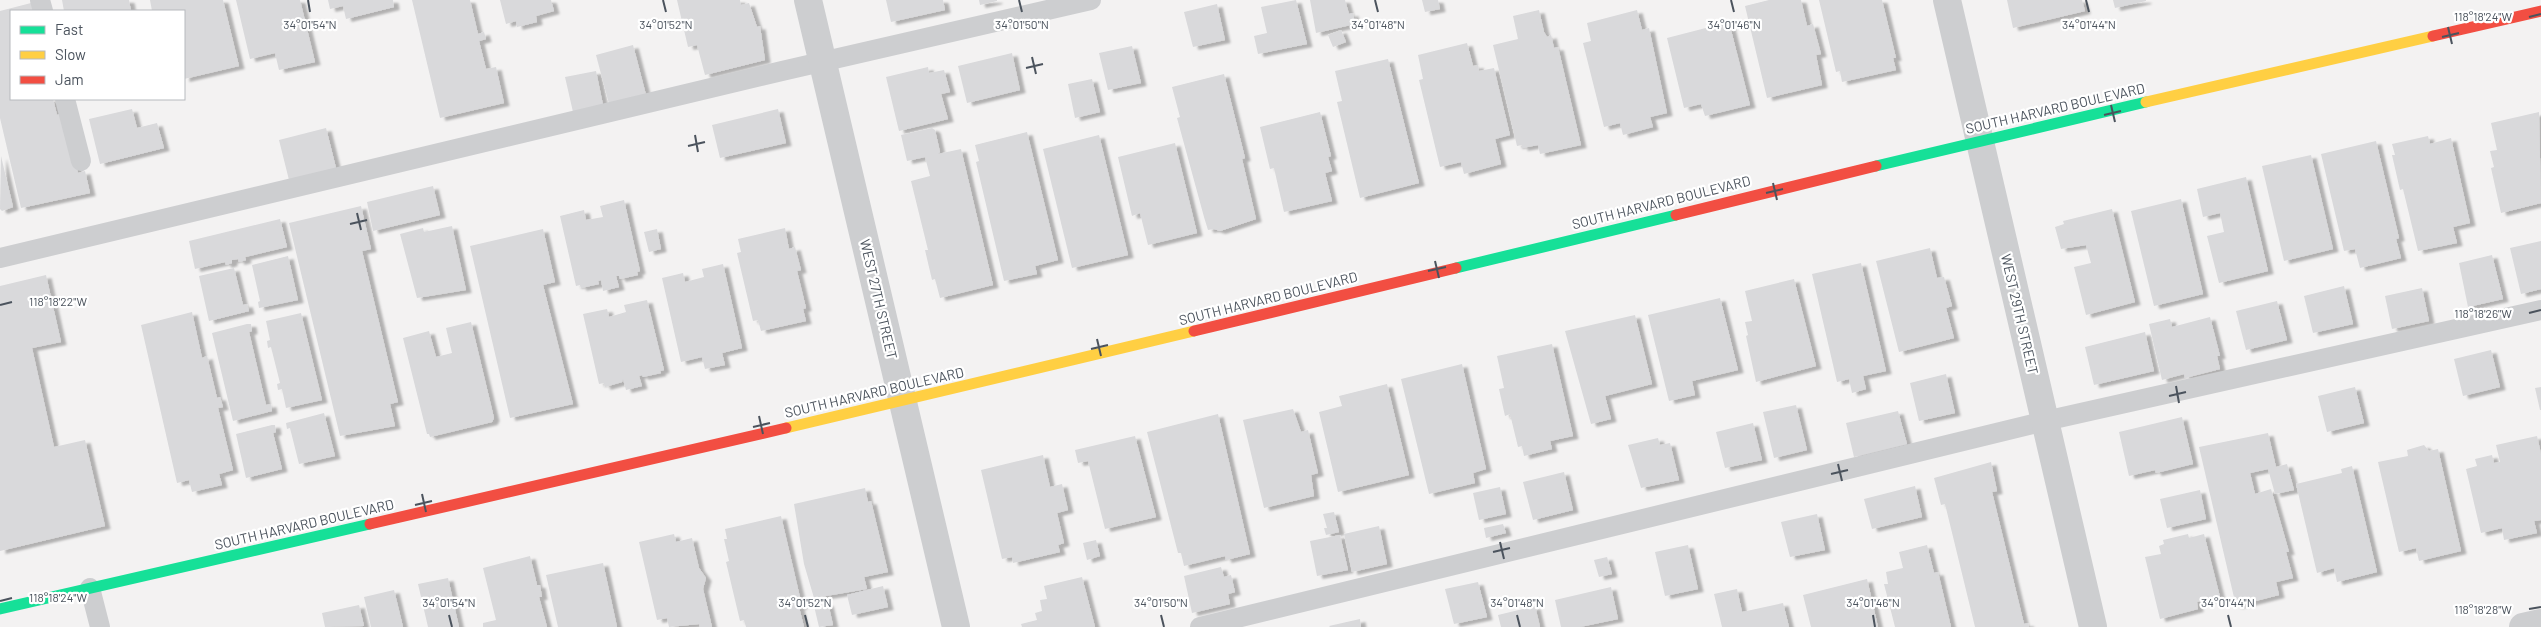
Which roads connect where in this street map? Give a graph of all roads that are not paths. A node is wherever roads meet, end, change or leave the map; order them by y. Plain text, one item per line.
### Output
1 (808, 0) edge
2 (1092, 0) edge
3 (1947, 0) edge
4 (2541, 11) edge
5 (823, 62) junction
6 (65, 100) edge
7 (1980, 141) junction
8 (81, 162) dead end
9 (0, 258) edge
10 (2541, 310) edge
11 (903, 402) junction
12 (2045, 421) junction
13 (90, 588) junction
14 (0, 609) edge
15 (2541, 623) edge
16 (100, 627) edge
17 (956, 627) edge
18 (1200, 627) edge
19 (2093, 627) edge
20 (2523, 627) edge

1 - 5 street, WEST 27TH STREET
2 - 5 lane
3 - 7 street, WEST 29TH STREET
4 - 7 street, SOUTH HARVARD BOULEVARD
5 - 9 lane
5 - 11 street, WEST 27TH STREET
6 - 8 lane
7 - 11 street, SOUTH HARVARD BOULEVARD
7 - 12 street, WEST 29TH STREET
10 - 12 lane
11 - 13 street, SOUTH HARVARD BOULEVARD
11 - 17 street, WEST 27TH STREET
12 - 18 lane
12 - 19 street, WEST 29TH STREET
13 - 14 street, SOUTH HARVARD BOULEVARD
13 - 16 lane
15 - 20 street

